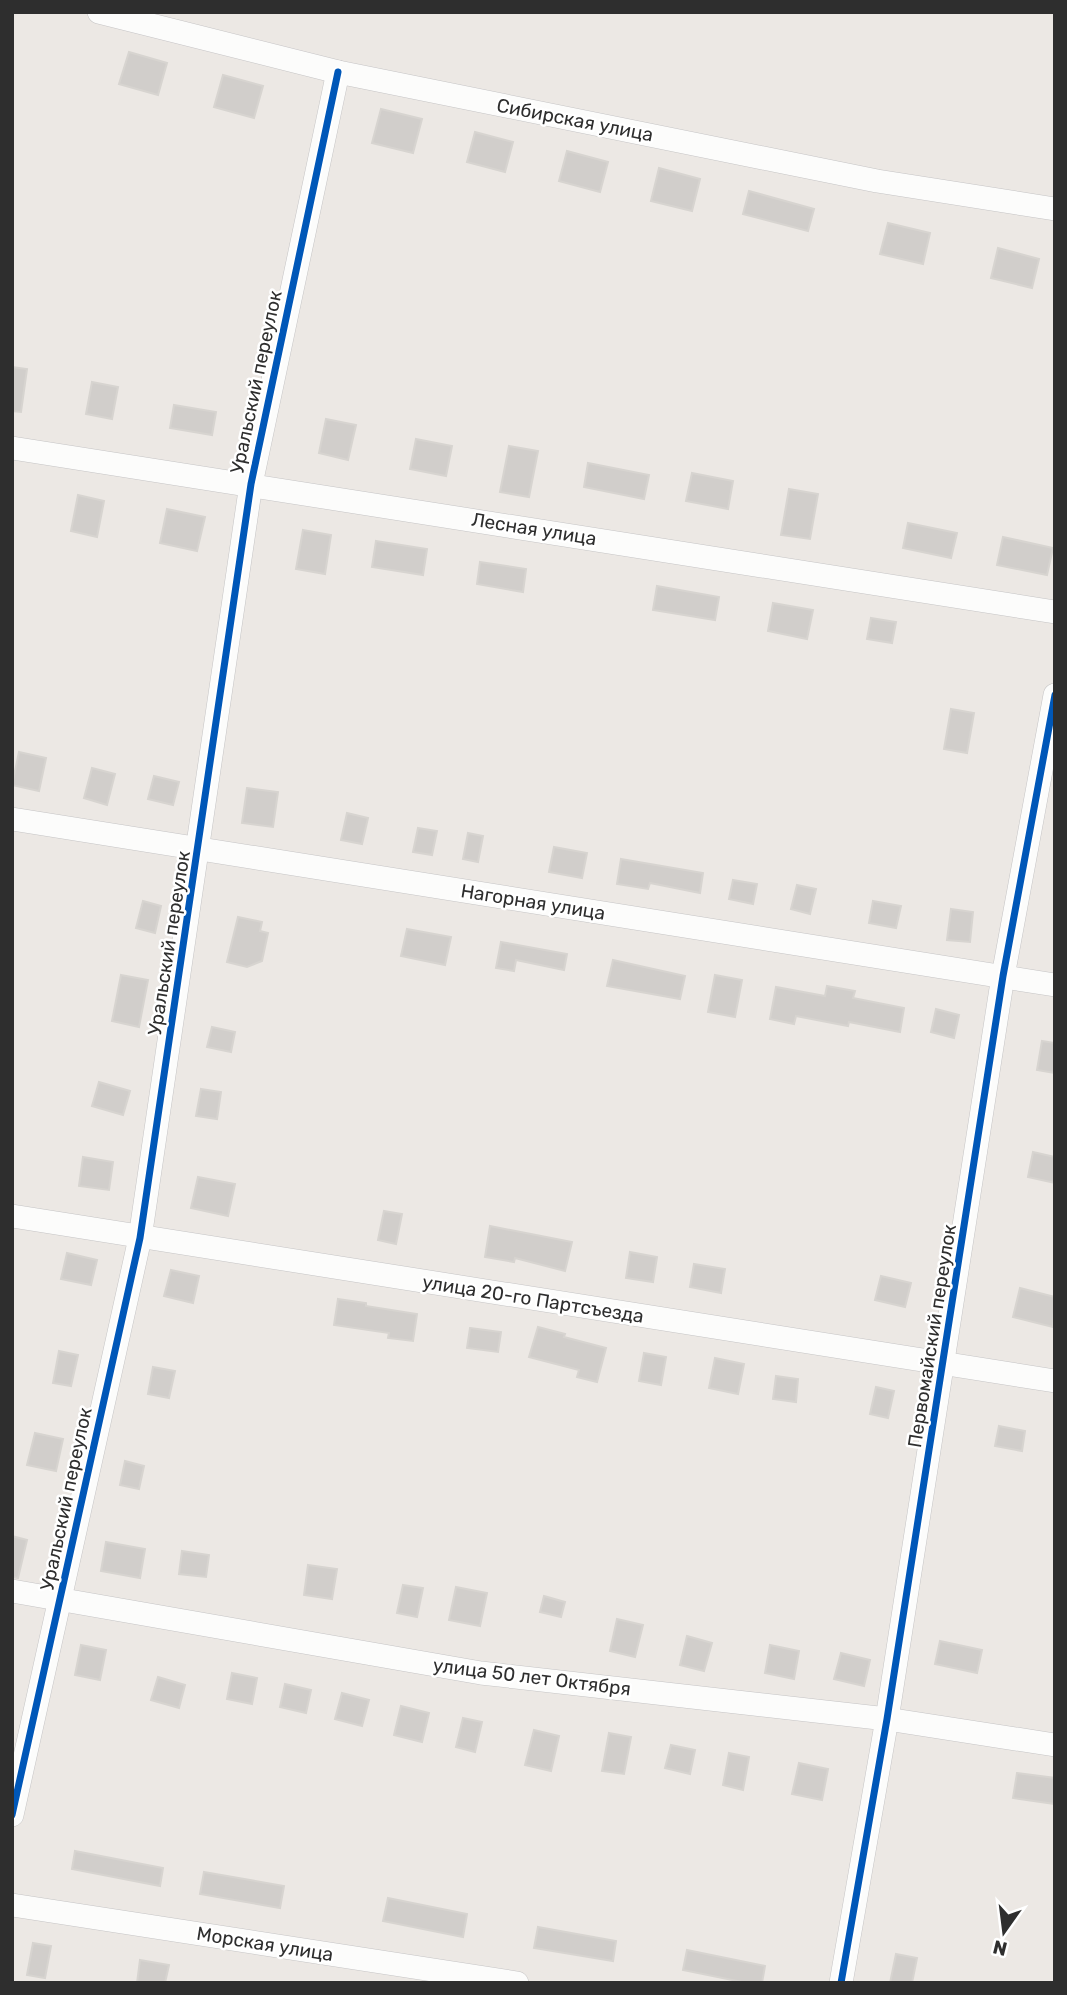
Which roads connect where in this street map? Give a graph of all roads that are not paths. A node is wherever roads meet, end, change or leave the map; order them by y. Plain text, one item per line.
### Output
1 (99, 12) edge
2 (338, 72) junction
3 (1055, 209) edge
4 (12, 447) edge
5 (251, 484) junction
6 (1055, 612) edge
7 (1055, 695) edge
8 (12, 819) edge
9 (198, 850) junction
10 (1003, 976) junction
11 (1055, 985) edge
12 (12, 1216) edge
13 (140, 1238) junction
14 (944, 1363) junction
15 (1055, 1381) edge
16 (12, 1591) edge
17 (61, 1599) junction
18 (887, 1719) junction
19 (1055, 1745) edge
20 (12, 1815) edge
21 (12, 1905) edge
22 (517, 1983) edge
23 (841, 1983) edge

1 - 2 street, Сибирская улица
2 - 3 street, Сибирская улица
2 - 5 street, Уральский переулок
4 - 5 street, Лесная улица
5 - 6 street, Лесная улица
5 - 9 street, Уральский переулок
7 - 10 street, Первомайский переулок
8 - 9 street, Нагорная улица
9 - 10 street, Нагорная улица
9 - 13 street, Уральский переулок
10 - 11 street, Нагорная улица
10 - 14 street, Первомайский переулок
12 - 13 street, улица 20-го Партсъезда
13 - 14 street, улица 20-го Партсъезда
13 - 17 street, Уральский переулок
14 - 15 street, улица 20-го Партсъезда
14 - 18 street, Первомайский переулок
16 - 17 street, улица 50 лет Октября
17 - 18 street, улица 50 лет Октября
17 - 20 street, Уральский переулок
18 - 19 street, улица 50 лет Октября
18 - 23 street, Первомайский переулок
21 - 22 street, Морская улица

